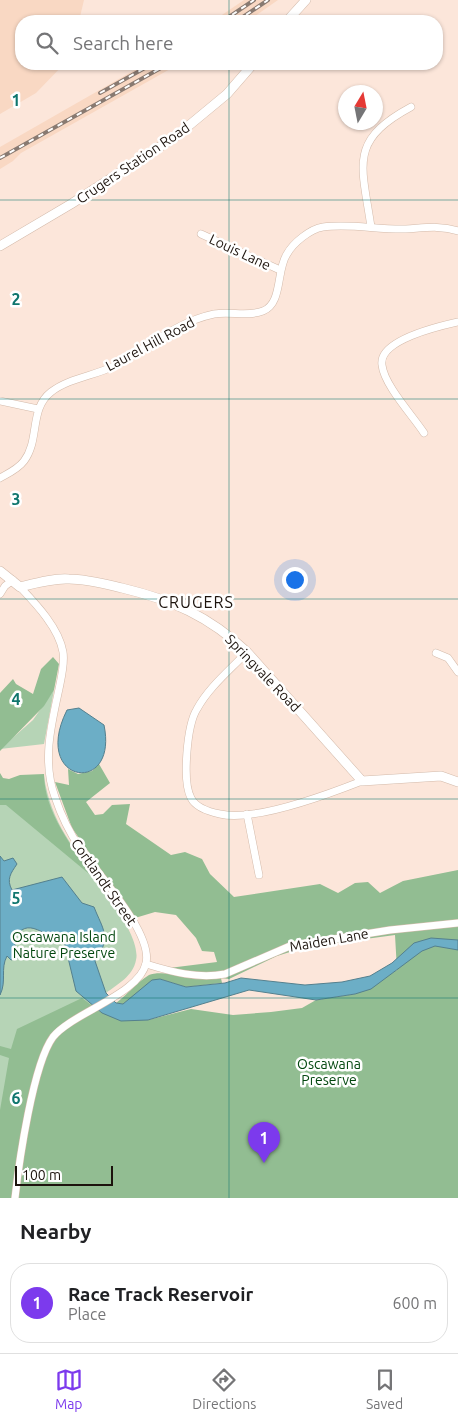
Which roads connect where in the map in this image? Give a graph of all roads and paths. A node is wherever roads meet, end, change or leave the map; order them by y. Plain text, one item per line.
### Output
1 (306, 0) edge
2 (292, 15) edge
3 (248, 70) edge
4 (412, 107) dead end
5 (371, 227) junction
6 (458, 231) edge
7 (201, 234) dead end
8 (0, 246) edge
9 (280, 270) junction
10 (458, 322) edge
11 (0, 401) edge
12 (38, 409) junction
13 (424, 434) dead end
14 (0, 478) edge
15 (0, 571) edge
16 (17, 583) junction
17 (0, 594) edge
18 (246, 652) junction
19 (436, 652) dead end
20 (458, 672) edge
21 (362, 781) junction
22 (458, 782) edge
23 (247, 814) junction
24 (259, 874) dead end
25 (458, 923) edge
26 (146, 964) junction
27 (15, 1198) edge

1 - 2 street
3 - 8 street, Crugers Station Road
4 - 5 street
5 - 6 street, Laurel Hill Road
5 - 9 street, Laurel Hill Road
7 - 9 street, Louis Lane
9 - 12 street, Laurel Hill Road
10 - 13 street
11 - 12 street
12 - 14 street
15 - 16 street, Cortlandt Street
16 - 17 street
16 - 18 street, Springvale Road
16 - 26 street, Cortlandt Street
18 - 21 street, Springvale Road
18 - 23 street
19 - 20 street
21 - 22 street
21 - 23 street
23 - 24 street
25 - 26 street, Maiden Lane
26 - 27 street

